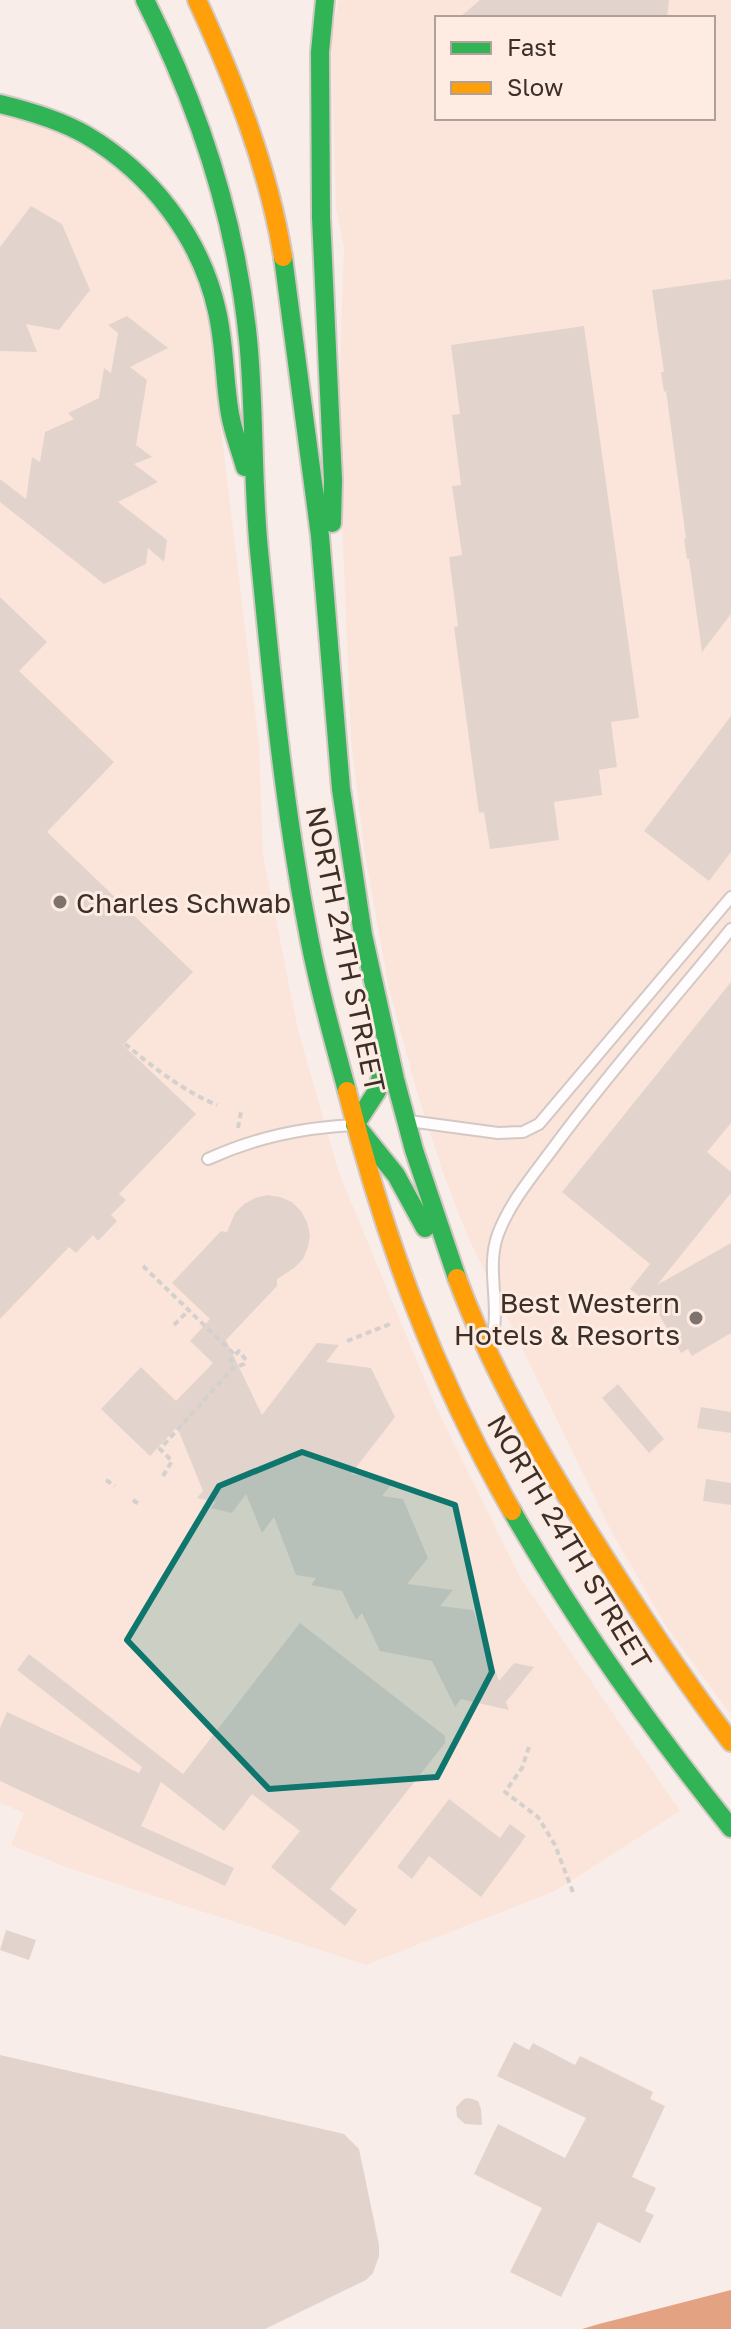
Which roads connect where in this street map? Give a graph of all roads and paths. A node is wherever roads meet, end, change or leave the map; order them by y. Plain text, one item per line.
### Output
1 (145, 0) edge
2 (197, 0) edge
3 (325, 0) edge
4 (0, 104) edge
5 (256, 505) junction
6 (326, 599) junction
7 (731, 897) edge
8 (731, 929) edge
9 (125, 1044) dead end
10 (389, 1049) junction
11 (217, 1105) dead end
12 (233, 1110) dead end
13 (241, 1112) dead end
14 (240, 1119) junction
15 (407, 1121) junction
16 (355, 1125) junction
17 (238, 1128) dead end
18 (208, 1159) dead end
19 (143, 1266) dead end
20 (189, 1310) junction
21 (473, 1317) junction
22 (390, 1324) dead end
23 (174, 1325) dead end
24 (347, 1341) dead end
25 (489, 1352) junction
26 (234, 1354) junction
27 (233, 1368) junction
28 (163, 1476) dead end
29 (106, 1480) dead end
30 (115, 1486) dead end
31 (133, 1500) dead end
32 (140, 1505) dead end
33 (731, 1742) edge
34 (529, 1747) dead end
35 (731, 1828) edge
36 (574, 1895) dead end

1 - 5 main road, NORTH 24TH STREET
2 - 6 main road, NORTH 24TH STREET
3 - 6 main road
4 - 5 main road
5 - 16 main road, NORTH 24TH STREET
6 - 10 main road, NORTH 24TH STREET
7 - 15 lane
8 - 25 lane
9 - 11 path
10 - 15 main road, NORTH 24TH STREET
10 - 16 main road
12 - 14 path
13 - 14 path
14 - 17 path
15 - 21 main road, NORTH 24TH STREET
16 - 18 lane
16 - 21 main road
16 - 35 main road, NORTH 24TH STREET
19 - 20 path
20 - 23 path
20 - 26 path
21 - 25 main road, NORTH 24TH STREET
22 - 24 path
25 - 33 main road, NORTH 24TH STREET
26 - 27 path
26 - 27 path
27 - 28 path
29 - 30 path
31 - 32 path
34 - 36 path

